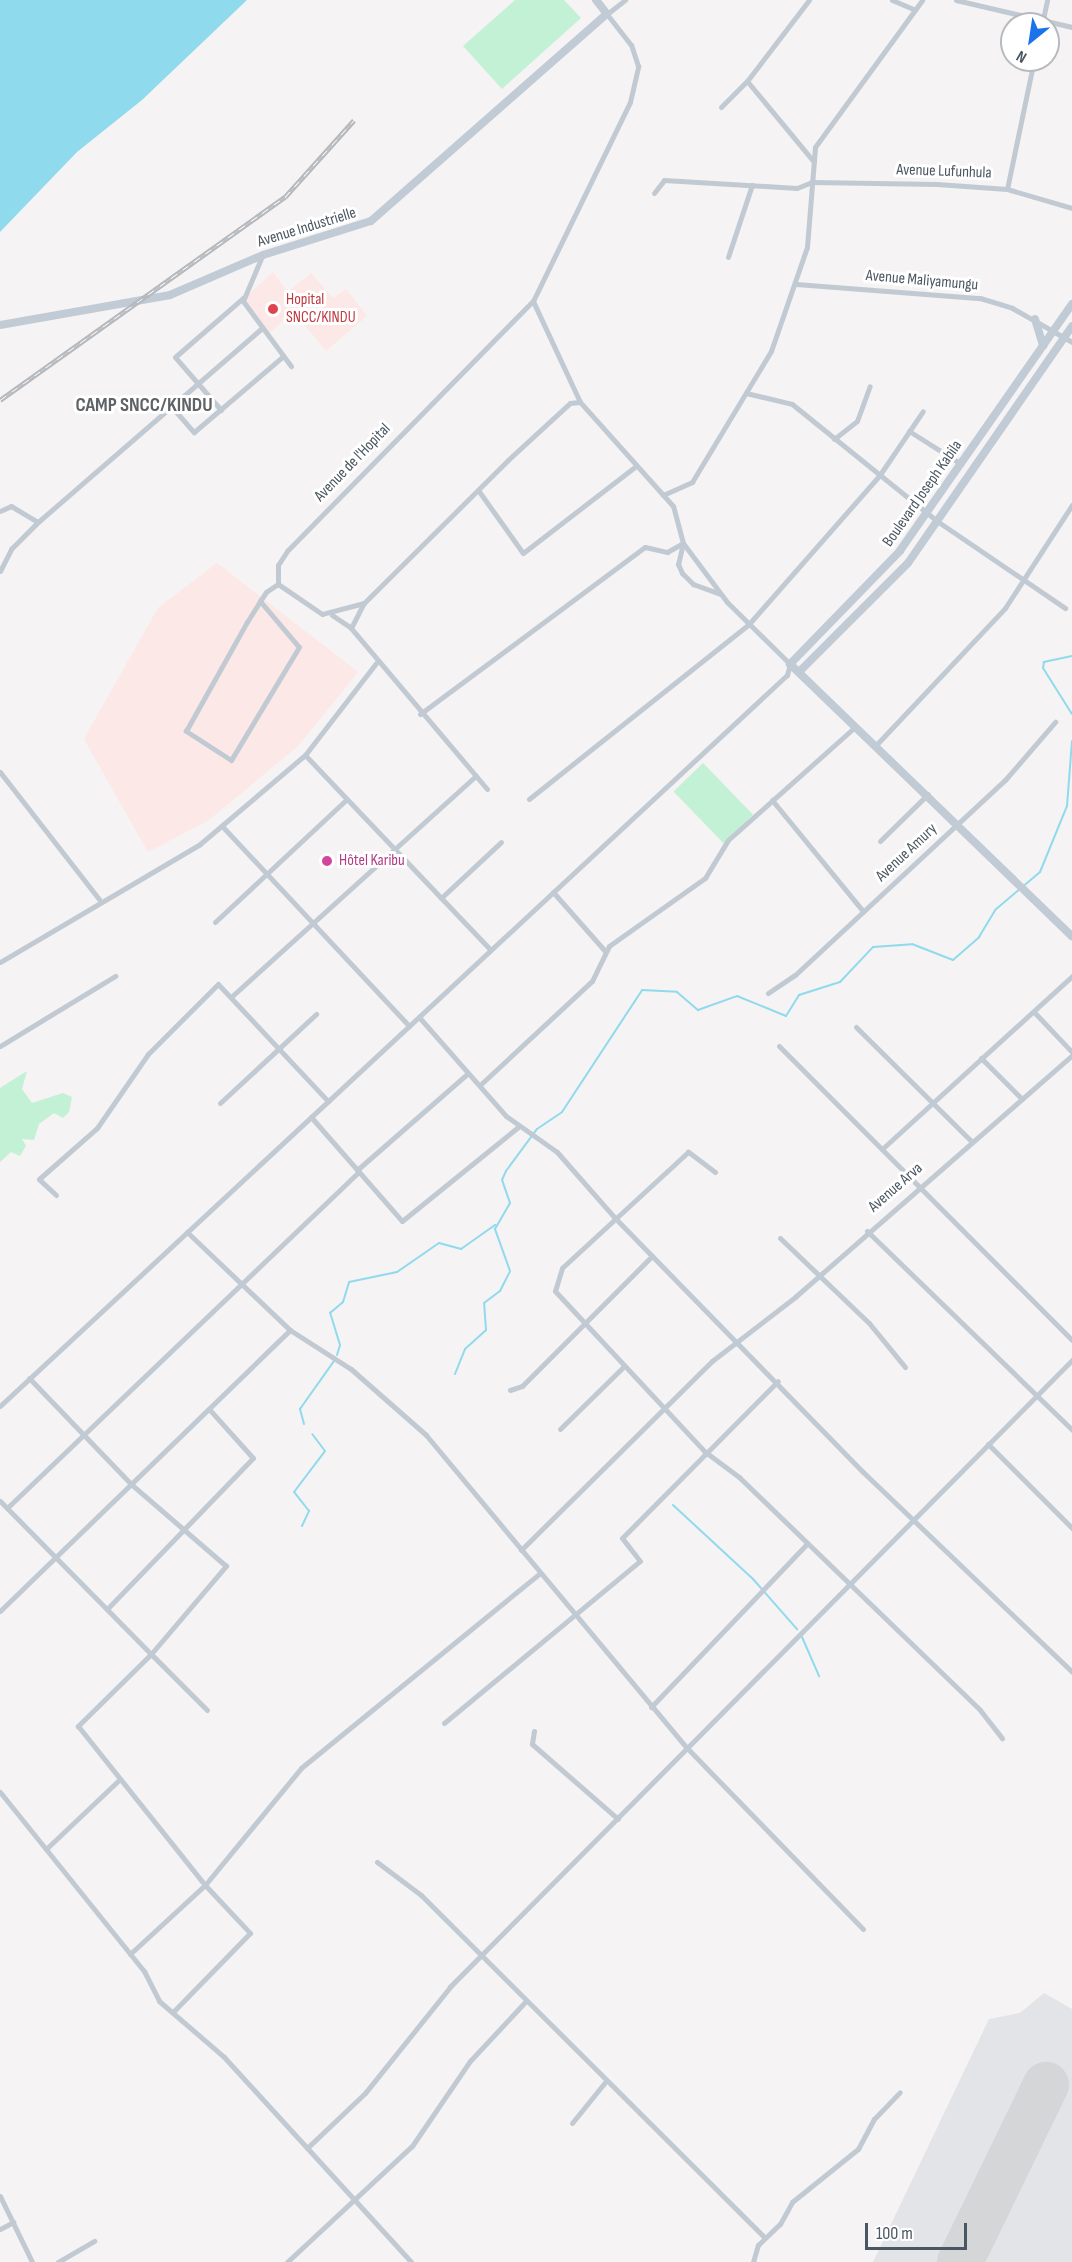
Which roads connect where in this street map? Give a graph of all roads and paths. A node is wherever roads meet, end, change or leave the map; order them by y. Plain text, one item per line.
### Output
1 (596, 0) edge
2 (625, 0) edge
3 (809, 0) edge
4 (892, 0) edge
5 (922, 0) edge
6 (956, 0) edge
7 (915, 10) junction
8 (1003, 12) edge
9 (607, 14) junction
10 (1031, 72) edge
11 (747, 81) junction
12 (721, 107) dead end
13 (814, 162) junction
14 (812, 182) junction
15 (752, 185) junction
16 (1007, 189) junction
17 (654, 193) dead end
18 (1072, 208) edge
19 (263, 255) junction
20 (728, 257) dead end
21 (796, 284) junction
22 (244, 297) junction
23 (533, 302) junction
24 (1072, 304) edge
25 (1035, 319) junction
26 (0, 325) edge
27 (1072, 326) edge
28 (260, 330) junction
29 (1054, 330) junction
30 (1064, 337) junction
31 (1072, 342) edge
32 (1043, 346) junction
33 (282, 357) junction
34 (291, 366) dead end
35 (197, 384) junction
36 (870, 386) dead end
37 (746, 393) junction
38 (580, 402) junction
39 (171, 406) junction
40 (221, 410) junction
41 (923, 411) dead end
42 (909, 431) junction
43 (834, 439) junction
44 (961, 464) junction
45 (636, 466) junction
46 (879, 476) junction
47 (478, 490) junction
48 (663, 495) junction
49 (1072, 505) edge
50 (0, 511) edge
51 (928, 511) junction
52 (937, 521) junction
53 (38, 522) junction
54 (683, 543) junction
55 (0, 571) edge
56 (1021, 580) junction
57 (278, 584) junction
58 (721, 595) junction
59 (260, 601) junction
60 (363, 603) junction
61 (1065, 608) dead end
62 (332, 615) junction
63 (748, 625) junction
64 (351, 628) junction
65 (376, 663) junction
66 (790, 664) junction
67 (799, 672) junction
68 (787, 675) junction
69 (420, 714) junction
70 (1055, 722) dead end
71 (857, 725) junction
72 (877, 744) junction
73 (305, 755) junction
74 (0, 772) edge
75 (476, 776) junction
76 (487, 789) dead end
77 (928, 794) junction
78 (347, 799) junction
79 (529, 799) dead end
80 (772, 800) junction
81 (958, 824) junction
82 (222, 826) junction
83 (501, 842) dead end
84 (880, 842) dead end
85 (394, 849) junction
86 (267, 873) junction
87 (553, 892) junction
88 (441, 898) junction
89 (99, 899) junction
90 (863, 911) junction
91 (215, 922) dead end
92 (313, 923) junction
93 (1072, 936) edge
94 (491, 950) junction
95 (605, 951) junction
96 (0, 962) edge
97 (116, 976) dead end
98 (1072, 976) edge
99 (768, 993) dead end
100 (231, 997) junction
101 (1034, 1012) junction
102 (316, 1014) dead end
103 (418, 1017) junction
104 (409, 1026) junction
105 (856, 1028) dead end
106 (0, 1046) edge
107 (779, 1046) dead end
108 (279, 1048) junction
109 (1072, 1054) edge
110 (981, 1058) junction
111 (468, 1073) junction
112 (480, 1085) junction
113 (1022, 1099) junction
114 (328, 1101) junction
115 (930, 1101) junction
116 (220, 1103) dead end
117 (311, 1116) junction
118 (518, 1127) junction
119 (971, 1142) junction
120 (882, 1149) junction
121 (358, 1171) junction
122 (715, 1172) dead end
123 (919, 1186) junction
124 (56, 1195) dead end
125 (615, 1218) junction
126 (867, 1231) junction
127 (187, 1232) junction
128 (780, 1238) dead end
129 (652, 1256) junction
130 (818, 1276) junction
131 (241, 1284) junction
132 (585, 1323) junction
133 (290, 1330) junction
134 (1072, 1340) edge
135 (737, 1341) junction
136 (1072, 1360) edge
137 (624, 1366) junction
138 (905, 1367) dead end
139 (29, 1378) junction
140 (778, 1381) junction
141 (510, 1389) dead end
142 (1036, 1396) junction
143 (0, 1406) edge
144 (663, 1407) junction
145 (209, 1409) junction
146 (560, 1428) dead end
147 (1072, 1430) edge
148 (83, 1435) junction
149 (988, 1444) junction
150 (704, 1451) junction
151 (131, 1484) junction
152 (0, 1501) edge
153 (7, 1508) junction
154 (916, 1516) junction
155 (182, 1528) junction
156 (1072, 1528) edge
157 (806, 1545) junction
158 (521, 1550) junction
159 (56, 1557) junction
160 (540, 1574) junction
161 (844, 1584) junction
162 (107, 1609) junction
163 (0, 1611) edge
164 (576, 1616) junction
165 (151, 1653) junction
166 (1072, 1672) edge
167 (651, 1707) junction
168 (207, 1710) dead end
169 (444, 1723) dead end
170 (534, 1731) dead end
171 (1002, 1738) dead end
172 (687, 1748) junction
173 (119, 1780) junction
174 (0, 1792) edge
175 (618, 1819) junction
176 (46, 1849) junction
177 (377, 1862) dead end
178 (205, 1885) junction
179 (863, 1929) dead end
180 (130, 1954) junction
181 (481, 1959) junction
182 (525, 2001) junction
183 (174, 2011) junction
184 (606, 2082) junction
185 (900, 2092) dead end
186 (572, 2123) dead end
187 (308, 2148) junction
188 (0, 2196) edge
189 (354, 2201) junction
190 (13, 2222) junction
191 (0, 2229) edge
192 (764, 2237) junction
193 (94, 2241) dead end
194 (32, 2262) edge
195 (58, 2262) edge
196 (286, 2262) edge
197 (411, 2262) edge
198 (753, 2262) edge

1 - 9 street
2 - 9 street
3 - 11 street
4 - 7 street
5 - 7 street
6 - 8 street
7 - 13 street
9 - 19 street, Avenue Industrielle
9 - 23 street, Avenue de l'Hopital
10 - 16 street
11 - 12 street
11 - 13 street
13 - 14 street
14 - 15 street, Avenue Lufunhula
14 - 16 street, Avenue Lufunhula
14 - 21 street
15 - 17 street, Avenue Lufunhula
15 - 20 street
16 - 18 street, Avenue Lufunhula
19 - 22 street
19 - 26 street, Avenue Industrielle
21 - 25 street, Avenue Maliyamungu
21 - 37 street
22 - 28 street
22 - 35 street
23 - 38 street
23 - 57 street, Avenue de l'Hopital
24 - 29 street, Boulevard Joseph Kabila
25 - 29 street, Avenue Maliyamungu
25 - 32 street
27 - 30 street, Boulevard Joseph Kabila
28 - 33 street
28 - 35 street
29 - 30 street, Avenue Maliyamungu
29 - 32 street, Boulevard Joseph Kabila
30 - 31 street, Avenue Maliyamungu
30 - 52 street, Boulevard Joseph Kabila
32 - 44 street, Boulevard Joseph Kabila
33 - 34 street
33 - 40 street
35 - 39 street
35 - 40 street
36 - 43 street
37 - 43 street
37 - 48 street
38 - 45 street
38 - 47 street
39 - 40 street
39 - 53 street
41 - 42 street
42 - 44 street
42 - 46 street
43 - 46 street
44 - 51 street, Boulevard Joseph Kabila
45 - 47 street
45 - 48 street
46 - 51 street
46 - 63 street
47 - 60 street
48 - 54 street
49 - 56 street
50 - 53 street
51 - 52 street
51 - 66 street, Boulevard Joseph Kabila
52 - 56 street
52 - 67 street, Boulevard Joseph Kabila
53 - 55 street
54 - 58 street
54 - 58 street
54 - 69 street
56 - 61 street
56 - 72 street
57 - 59 street
57 - 62 street
58 - 63 street
59 - 59 street
60 - 62 street
60 - 64 street
62 - 64 street
63 - 66 street
63 - 79 street
64 - 65 street
65 - 69 street
65 - 73 street
66 - 67 street
66 - 68 street, Boulevard Joseph Kabila
67 - 68 street
67 - 71 street
68 - 87 street
69 - 75 street
70 - 81 street, Avenue Amury
71 - 72 street
71 - 80 street
72 - 77 street
73 - 78 street
73 - 82 street
74 - 89 street
75 - 76 street
75 - 85 street
77 - 81 street
77 - 84 street
78 - 85 street
78 - 86 street
80 - 90 street
80 - 95 street
81 - 90 street, Avenue Amury
81 - 93 street
82 - 86 street
82 - 89 street
83 - 88 street
85 - 88 street
85 - 92 street
86 - 91 street
86 - 92 street
87 - 94 street
87 - 95 street
88 - 94 street
89 - 96 street
90 - 99 street, Avenue Amury
92 - 100 street
92 - 104 street
94 - 103 street
95 - 112 street
97 - 106 street
98 - 101 street
100 - 108 street
100 - 124 street
101 - 109 street
101 - 110 street
102 - 108 street
103 - 104 street
103 - 111 street
104 - 114 street
105 - 115 street
107 - 120 street
108 - 114 street
108 - 116 street
109 - 113 street, Avenue Arva
110 - 113 street
110 - 115 street
111 - 112 street
111 - 121 street
112 - 118 street
113 - 119 street, Avenue Arva
114 - 117 street
115 - 119 street
115 - 120 street
117 - 121 street
117 - 127 street
118 - 121 street
118 - 125 street
119 - 123 street, Avenue Arva
120 - 123 street
121 - 131 street
122 - 125 street
123 - 126 street, Avenue Arva
123 - 134 street
125 - 129 street
125 - 132 street
126 - 130 street, Avenue Arva
126 - 142 street
127 - 131 street
127 - 139 street
128 - 130 street
129 - 132 street
129 - 135 street
130 - 135 street, Avenue Arva
130 - 138 street
131 - 133 street
131 - 148 street
132 - 137 street
132 - 141 street
133 - 145 street
133 - 158 street
135 - 140 street
135 - 144 street, Avenue Arva
136 - 142 street
137 - 144 street
137 - 146 street
139 - 143 street
139 - 148 street
140 - 150 street
140 - 154 street
142 - 147 street
142 - 149 street
144 - 150 street
144 - 158 street, Avenue Arva
145 - 151 street
145 - 155 street
148 - 151 street
148 - 153 street
149 - 154 street
149 - 156 street
150 - 157 street
150 - 164 street
151 - 155 street
151 - 159 street
152 - 153 street
153 - 159 street
154 - 161 street
154 - 166 street
155 - 162 street
155 - 165 street
157 - 161 street
157 - 167 street
158 - 160 street
159 - 162 street
159 - 163 street
160 - 164 street
160 - 178 street
161 - 171 street
161 - 172 street
162 - 165 street
164 - 167 street
164 - 169 street
165 - 168 street
165 - 173 street
167 - 172 street
170 - 175 street
172 - 175 street
172 - 179 street
173 - 176 street
173 - 178 street
174 - 176 street
175 - 181 street
176 - 180 street
177 - 181 street
178 - 180 street
178 - 183 street
180 - 183 street
181 - 182 street
181 - 187 street
182 - 184 street
182 - 189 street
183 - 187 street
184 - 186 street
184 - 192 street
185 - 192 street
187 - 189 street
188 - 190 street
189 - 196 street
189 - 197 street
190 - 191 street
190 - 194 street
192 - 198 street
193 - 195 street

